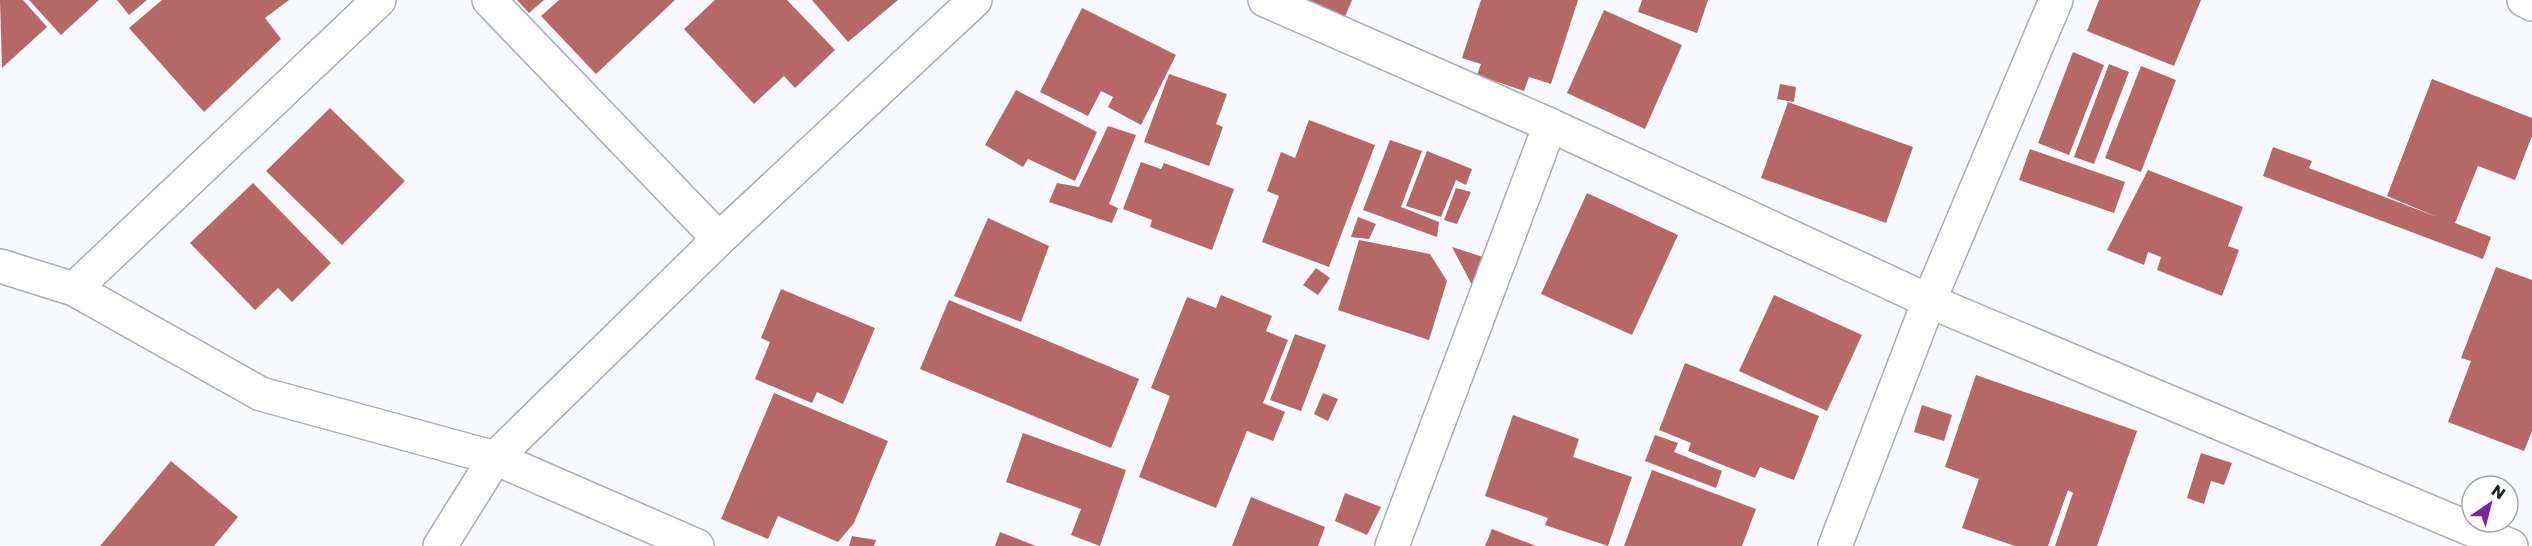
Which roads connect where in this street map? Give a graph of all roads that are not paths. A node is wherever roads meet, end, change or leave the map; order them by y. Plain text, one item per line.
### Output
1 (379, 0) edge
2 (489, 0) edge
3 (975, 0) edge
4 (1266, 0) edge
5 (2056, 0) edge
6 (2524, 0) edge
7 (2532, 4) edge
8 (1550, 125) junction
9 (719, 239) junction
10 (0, 266) edge
11 (74, 289) junction
12 (1929, 301) junction
13 (495, 458) junction
14 (440, 546) edge
15 (697, 546) edge
16 (1392, 546) edge
17 (1835, 546) edge
18 (2511, 546) edge

1 - 11 street
2 - 9 street
3 - 9 street
4 - 8 street
5 - 12 street
6 - 7 street
8 - 12 street
8 - 16 street
9 - 13 street
10 - 11 street
11 - 13 street
12 - 17 street
12 - 18 street
13 - 14 street
13 - 15 street

